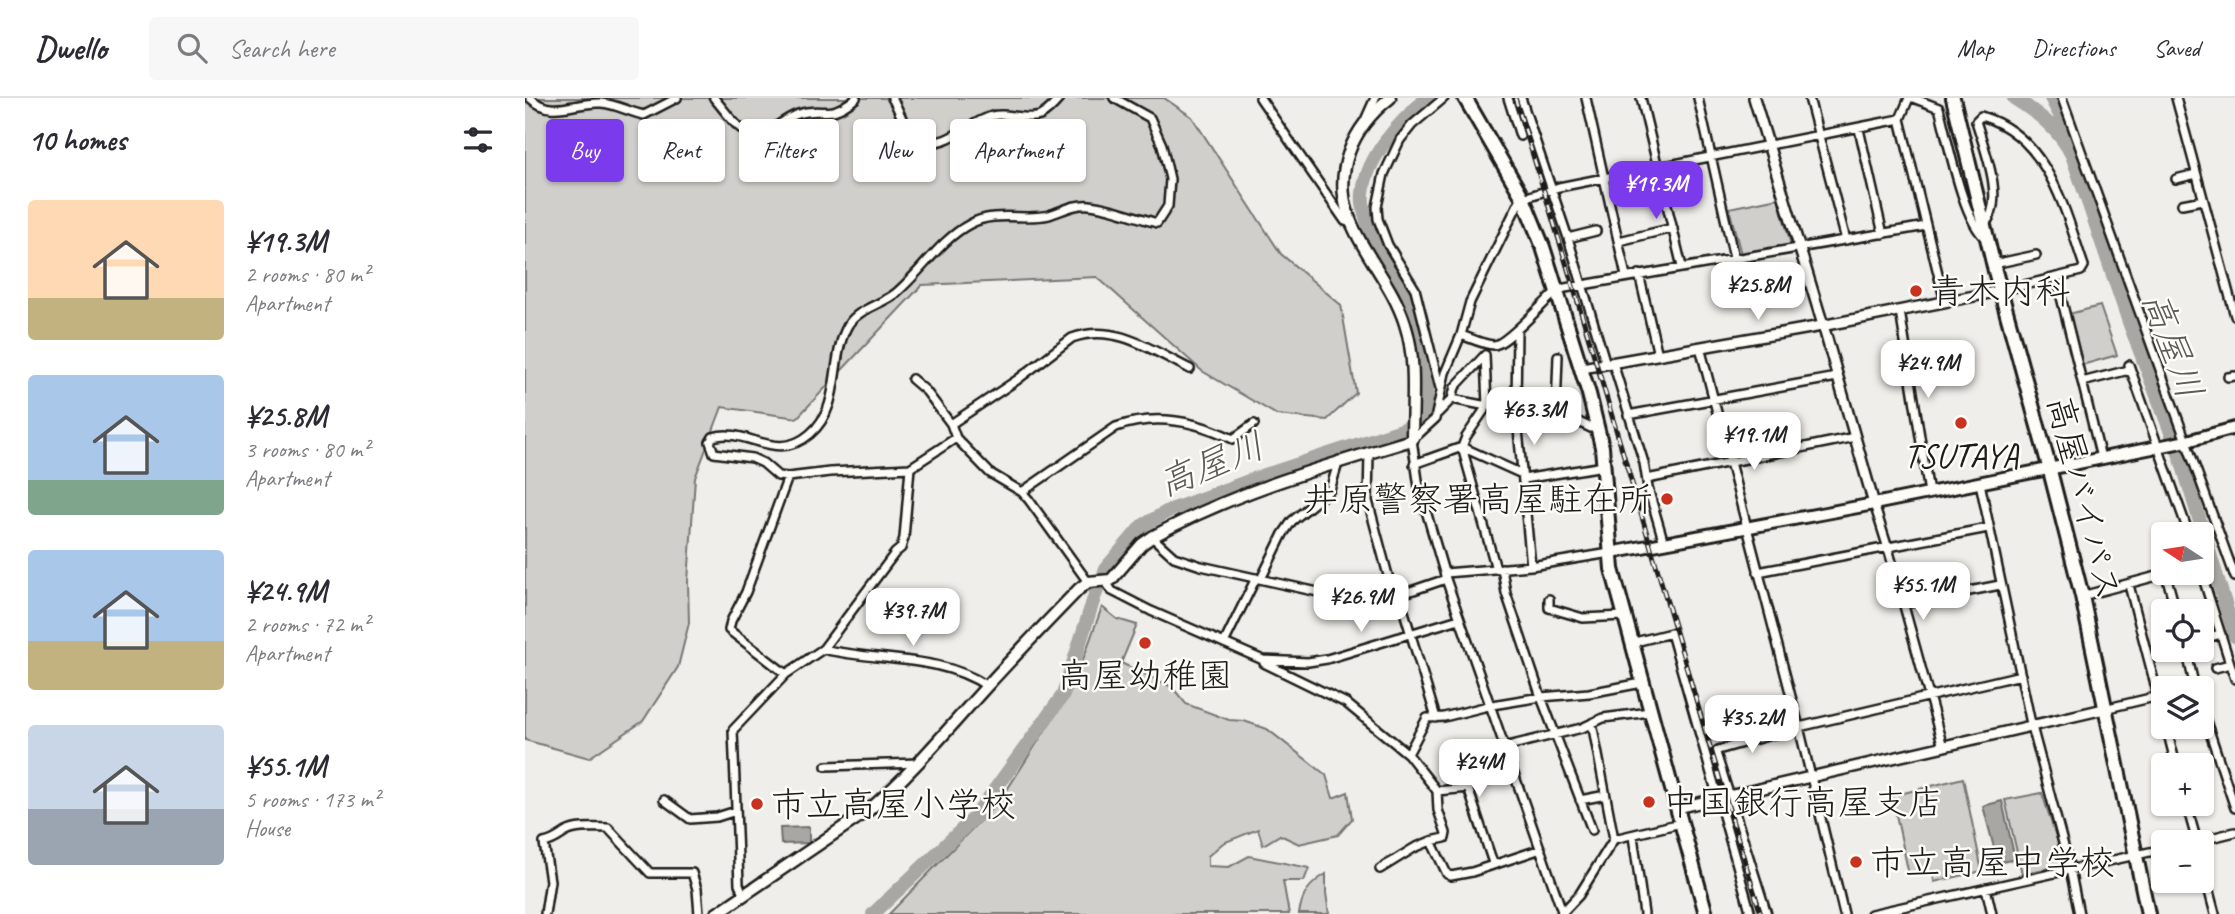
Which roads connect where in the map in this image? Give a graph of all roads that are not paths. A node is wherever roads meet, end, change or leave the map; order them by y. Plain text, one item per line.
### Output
1 (530, 98) edge
2 (677, 98) edge
3 (714, 98) edge
4 (856, 98) edge
5 (892, 98) edge
6 (1060, 98) edge
7 (1114, 98) edge
8 (1260, 98) edge
9 (1375, 98) edge
10 (1390, 98) edge
11 (1444, 98) edge
12 (1465, 98) edge
13 (1508, 98) edge
14 (1521, 98) edge
15 (1586, 98) edge
16 (1641, 98) edge
17 (1698, 98) edge
18 (1755, 98) edge
19 (1809, 98) edge
20 (1911, 98) edge
21 (2062, 98) edge
22 (2176, 98) edge
23 (1955, 103) edge
24 (1900, 119) junction
25 (1365, 122) junction
26 (1859, 128) junction
27 (1520, 136) dead end
28 (1819, 136) junction
29 (1770, 146) junction
30 (1712, 158) junction
31 (1658, 169) junction
32 (2196, 174) junction
33 (1605, 178) junction
34 (2176, 180) dead end
35 (1551, 189) junction
36 (1523, 198) junction
37 (2203, 200) junction
38 (2182, 204) dead end
39 (1351, 223) junction
40 (1985, 224) junction
41 (1926, 226) junction
42 (1672, 228) junction
43 (1596, 231) dead end
44 (1883, 234) junction
45 (1567, 238) junction
46 (1846, 240) junction
47 (1988, 240) junction
48 (1619, 241) junction
49 (1800, 248) junction
50 (2036, 254) dead end
51 (1734, 258) junction
52 (1994, 264) junction
53 (1682, 267) junction
54 (1639, 274) junction
55 (1626, 276) junction
56 (2056, 277) junction
57 (1581, 284) junction
58 (2000, 290) junction
59 (1557, 291) junction
60 (1945, 302) junction
61 (1900, 311) junction
62 (2235, 316) edge
63 (1823, 325) junction
64 (1517, 330) junction
65 (1461, 335) junction
66 (1491, 345) junction
67 (1700, 347) junction
68 (1485, 355) junction
69 (1658, 355) junction
70 (1558, 356) dead end
71 (1609, 364) junction
72 (1190, 369) dead end
73 (1582, 369) junction
74 (1837, 377) junction
75 (912, 379) dead end
76 (2082, 382) junction
77 (1441, 389) junction
78 (1452, 399) junction
79 (1712, 400) junction
80 (1487, 406) junction
81 (1517, 408) junction
82 (1556, 411) junction
83 (1438, 413) junction
84 (1628, 415) junction
85 (951, 424) junction
86 (1254, 424) dead end
87 (1597, 428) junction
88 (2235, 428) edge
89 (2219, 434) junction
90 (2235, 435) edge
91 (1855, 437) junction
92 (956, 438) junction
93 (1412, 438) junction
94 (2185, 441) junction
95 (2160, 446) junction
96 (1462, 447) junction
97 (1369, 453) junction
98 (2101, 458) junction
99 (1339, 460) junction
100 (1729, 463) junction
101 (1414, 464) junction
102 (1604, 466) junction
103 (910, 468) junction
104 (2049, 468) junction
105 (788, 477) junction
106 (1523, 477) junction
107 (1647, 480) junction
108 (1980, 483) junction
109 (1022, 492) junction
110 (1929, 493) junction
111 (1874, 504) junction
112 (2185, 522) edge
113 (1746, 528) junction
114 (1988, 528) junction
115 (1152, 537) junction
116 (1664, 543) junction
117 (1887, 547) junction
118 (1610, 553) junction
119 (1531, 566) junction
120 (1499, 569) junction
121 (1758, 572) junction
122 (1446, 576) junction
123 (2235, 577) edge
124 (1259, 578) junction
125 (2151, 579) edge
126 (1096, 582) junction
127 (2000, 585) junction
128 (2129, 585) junction
129 (2205, 585) edge
130 (1396, 595) junction
131 (2082, 596) junction
132 (1549, 599) dead end
133 (1903, 604) junction
134 (1624, 616) junction
135 (1459, 619) junction
136 (2221, 634) junction
137 (1410, 635) junction
138 (2214, 636) edge
139 (1224, 643) junction
140 (1631, 643) junction
141 (823, 649) junction
142 (1263, 660) junction
143 (2230, 664) junction
144 (2215, 668) dead end
145 (786, 674) junction
146 (2021, 675) junction
147 (2155, 676) edge
148 (2235, 679) edge
149 (1641, 683) junction
150 (987, 686) junction
151 (1541, 697) junction
152 (1929, 697) junction
153 (2151, 698) edge
154 (1489, 707) junction
155 (2104, 709) junction
156 (1650, 712) junction
157 (1436, 718) junction
158 (1592, 723) junction
159 (2032, 726) junction
160 (1799, 727) junction
161 (1556, 733) junction
162 (2214, 737) edge
163 (1504, 747) junction
164 (1943, 747) junction
165 (1408, 754) junction
166 (919, 764) junction
167 (826, 766) dead end
168 (1512, 771) junction
169 (1812, 778) junction
170 (2231, 778) edge
171 (1468, 788) junction
172 (1437, 790) junction
173 (1601, 796) dead end
174 (1730, 796) junction
175 (1717, 799) junction
176 (664, 800) dead end
177 (1580, 800) junction
178 (1677, 808) junction
179 (2235, 808) edge
180 (736, 811) junction
181 (1681, 823) junction
182 (1593, 830) dead end
183 (2235, 832) edge
184 (1633, 836) junction
185 (2214, 837) edge
186 (1614, 839) junction
187 (1431, 841) junction
188 (1541, 849) junction
189 (2151, 852) edge
190 (2137, 855) junction
191 (1493, 863) junction
192 (1380, 869) dead end
193 (2070, 869) junction
194 (1986, 888) junction
195 (2209, 893) edge
196 (743, 894) junction
197 (1884, 913) edge
198 (545, 914) edge
199 (699, 914) edge
200 (716, 914) edge
201 (1562, 914) edge
202 (1644, 914) edge
203 (1706, 914) edge
204 (1751, 914) edge
205 (1767, 914) edge
206 (1844, 914) edge
207 (1871, 914) edge
208 (1992, 914) edge
209 (2079, 914) edge
210 (2148, 914) edge
211 (2215, 914) edge

1 - 2 street
3 - 4 street
5 - 6 street
7 - 105 street
8 - 39 street
9 - 25 street
10 - 25 main road
11 - 77 street
12 - 36 highway
13 - 27 street
14 - 35 street
15 - 33 street
16 - 31 street
17 - 30 street
18 - 29 street
19 - 28 street
20 - 24 street
20 - 47 street
21 - 94 street
22 - 32 street
23 - 40 highway, 高屋バイパス
24 - 26 street
24 - 41 street
25 - 39 main road
26 - 28 street
26 - 44 street
28 - 29 street
28 - 46 street
29 - 30 street
29 - 49 street
30 - 31 street
30 - 51 street
31 - 33 street
31 - 42 street
32 - 34 street
32 - 37 street
33 - 35 street
33 - 48 street
35 - 36 street
35 - 45 street
36 - 59 highway
36 - 65 street
37 - 38 street
37 - 62 street
39 - 93 main road
40 - 47 highway, 高屋バイパス
40 - 56 street
41 - 44 street
41 - 60 street
42 - 48 street
42 - 53 street
43 - 45 street
44 - 46 street
45 - 57 street
46 - 49 street
47 - 52 highway, 高屋バイパス
48 - 55 street
49 - 51 street
49 - 63 street
50 - 52 street
51 - 53 street
52 - 58 highway, 高屋バイパス
53 - 54 street
54 - 55 street
54 - 69 street
55 - 57 street
56 - 58 street
56 - 76 street
57 - 59 street
57 - 71 street
58 - 60 street
58 - 104 highway, 高屋バイパス
59 - 64 street
59 - 73 highway
60 - 61 street
61 - 63 street
61 - 110 street
63 - 67 street
63 - 74 street
64 - 66 street
64 - 81 street
65 - 66 street
65 - 77 street
66 - 68 street
67 - 69 street
67 - 79 street
68 - 78 street
68 - 80 street
69 - 71 street
70 - 82 street
71 - 73 street
71 - 84 street
72 - 85 street
73 - 87 highway
74 - 79 street
74 - 91 street
75 - 85 street
76 - 95 street
76 - 98 street
77 - 83 street
78 - 80 street
78 - 83 street
79 - 84 street
79 - 100 street
80 - 81 street
80 - 96 street
81 - 82 street
81 - 106 street
82 - 87 street
83 - 93 street
84 - 107 street
85 - 92 street
86 - 109 street
87 - 102 highway
88 - 89 main road
89 - 90 street
89 - 94 main road
91 - 100 street
91 - 111 street
92 - 103 street
92 - 109 street
93 - 97 main road
93 - 101 street
94 - 95 main road
94 - 123 street
95 - 98 main road
95 - 112 street
96 - 101 street
96 - 106 street
96 - 120 street
97 - 99 main road
97 - 130 street
98 - 104 main road
99 - 115 main road
99 - 124 street
100 - 107 street
100 - 113 street
101 - 122 street
102 - 106 street
102 - 118 highway
103 - 105 street
103 - 141 street
104 - 108 main road
104 - 131 highway, 高屋バイパス
105 - 145 street
106 - 119 street
107 - 116 street
108 - 110 main road
108 - 114 street
109 - 126 street
110 - 111 main road
111 - 113 main road
111 - 117 street
113 - 116 main road
113 - 121 street
114 - 117 street
114 - 127 street
115 - 124 street
115 - 126 main road
116 - 118 main road
117 - 121 street
117 - 133 street
118 - 119 street
118 - 134 highway
119 - 120 street
120 - 122 street
120 - 151 street
121 - 160 street
122 - 130 street
122 - 135 street
124 - 130 street
124 - 139 street
125 - 128 street
126 - 139 street
126 - 150 main road
127 - 133 street
127 - 146 street
128 - 131 street
128 - 147 street
129 - 136 street
130 - 137 street
131 - 155 highway, 高屋バイパス
132 - 134 street
133 - 152 street
134 - 140 highway
135 - 137 street
135 - 154 street
136 - 138 street
136 - 143 street
137 - 142 street
137 - 157 street
139 - 142 street
140 - 149 highway
140 - 175 street
141 - 145 street
141 - 150 street
142 - 165 street
143 - 144 street
143 - 148 street
145 - 180 street
146 - 152 street
146 - 159 street
149 - 151 street
149 - 156 highway
150 - 166 main road
151 - 154 street
151 - 161 street
152 - 160 street
152 - 164 street
153 - 155 street
154 - 157 street
154 - 163 street
155 - 159 street
155 - 190 highway, 高屋バイパス
156 - 158 street
156 - 178 highway
157 - 165 street
158 - 161 street
158 - 186 street
159 - 164 street
159 - 193 street
160 - 169 street
160 - 174 street
161 - 163 street
161 - 177 street
162 - 170 street
163 - 168 street
164 - 169 street
165 - 172 street
166 - 167 street
166 - 196 main road
168 - 171 street
168 - 188 street
169 - 174 street
169 - 206 street
170 - 179 street
171 - 172 street
171 - 191 street
172 - 187 street
173 - 177 street
174 - 175 street
174 - 205 street
175 - 178 street
175 - 204 street
176 - 180 street
177 - 182 street
178 - 181 highway
180 - 196 street
181 - 184 street
181 - 203 highway
183 - 185 street
184 - 186 street
184 - 202 street
186 - 201 street
187 - 191 street
187 - 192 street
188 - 191 street
188 - 201 street
189 - 190 street
190 - 193 street
190 - 210 highway, 高屋バイパス
193 - 194 street
193 - 209 street
194 - 197 street
194 - 208 street
195 - 211 street
196 - 200 main road
197 - 207 street
198 - 199 street

